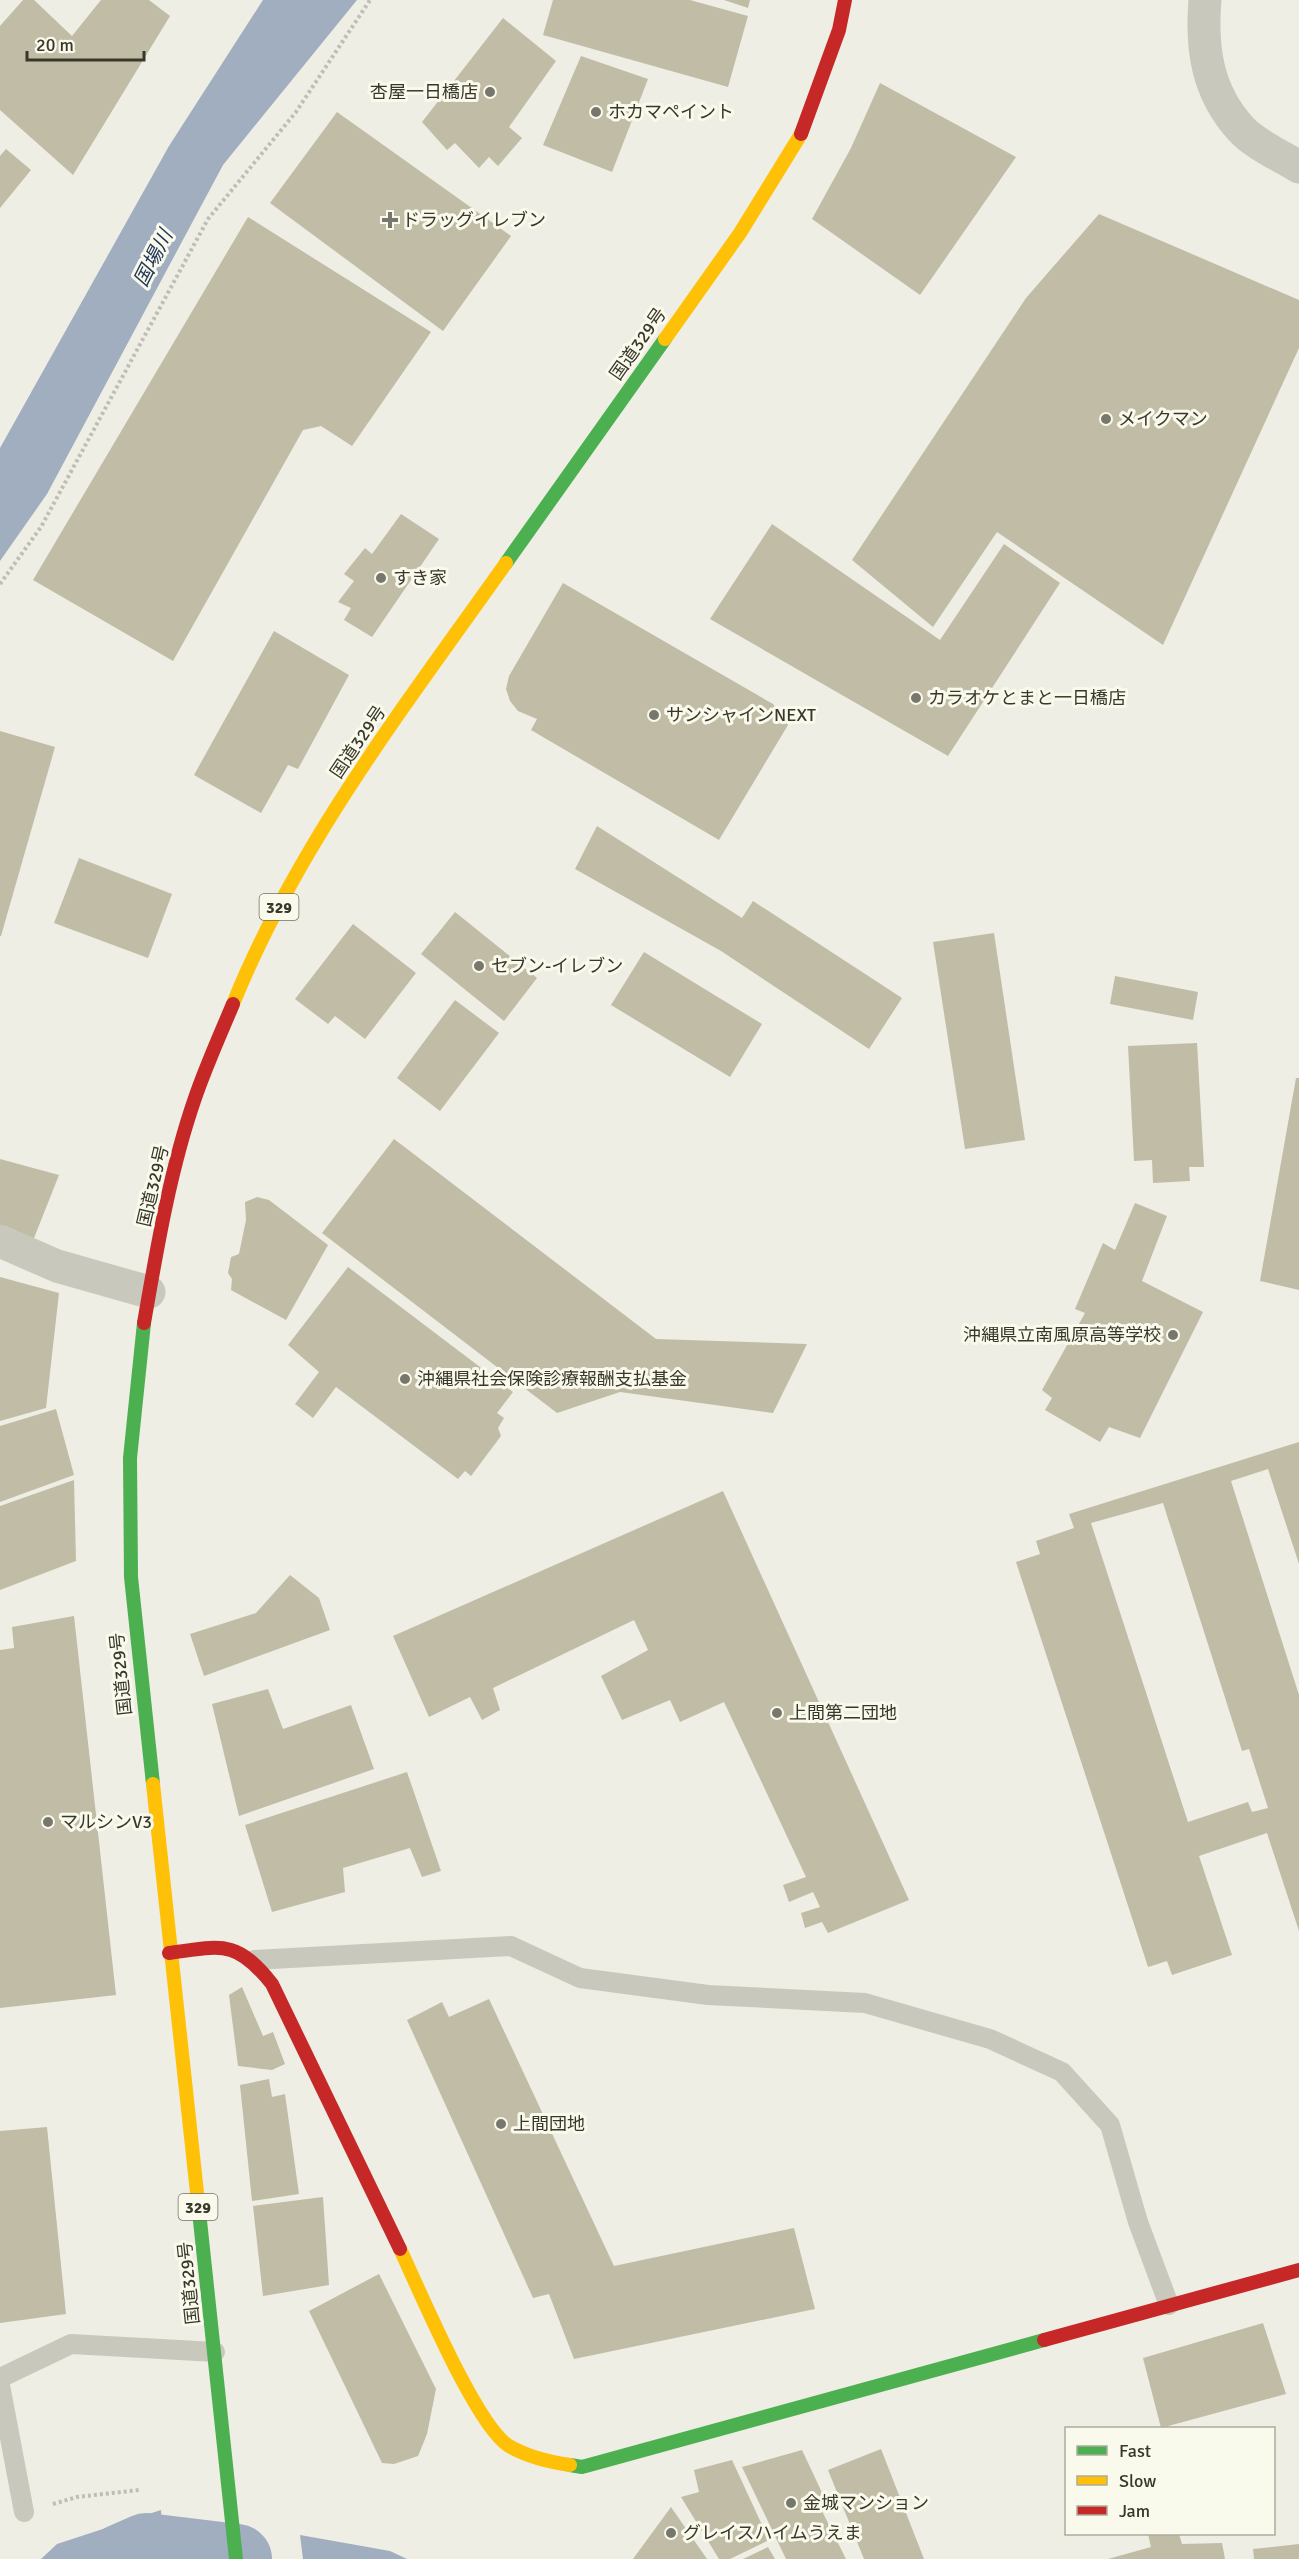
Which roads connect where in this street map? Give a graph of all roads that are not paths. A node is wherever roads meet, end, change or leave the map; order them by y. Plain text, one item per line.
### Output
1 (1205, 0) edge
2 (845, 1) edge
3 (1299, 167) edge
4 (0, 1241) edge
5 (149, 1292) junction
6 (169, 1953) junction
7 (254, 1960) junction
8 (1299, 2270) edge
9 (1169, 2305) junction
10 (215, 2352) junction
11 (0, 2378) edge
12 (0, 2385) edge
13 (24, 2512) road end
14 (236, 2559) edge

1 - 3 street
2 - 5 main road, 国道329号 / 329
4 - 5 street
5 - 6 main road, 国道329号 / 329
6 - 7 main road
6 - 10 main road, 国道329号 / 329
7 - 9 lane
7 - 9 main road
8 - 9 main road
10 - 11 lane
10 - 14 main road, 国道329号 / 329
12 - 13 lane

